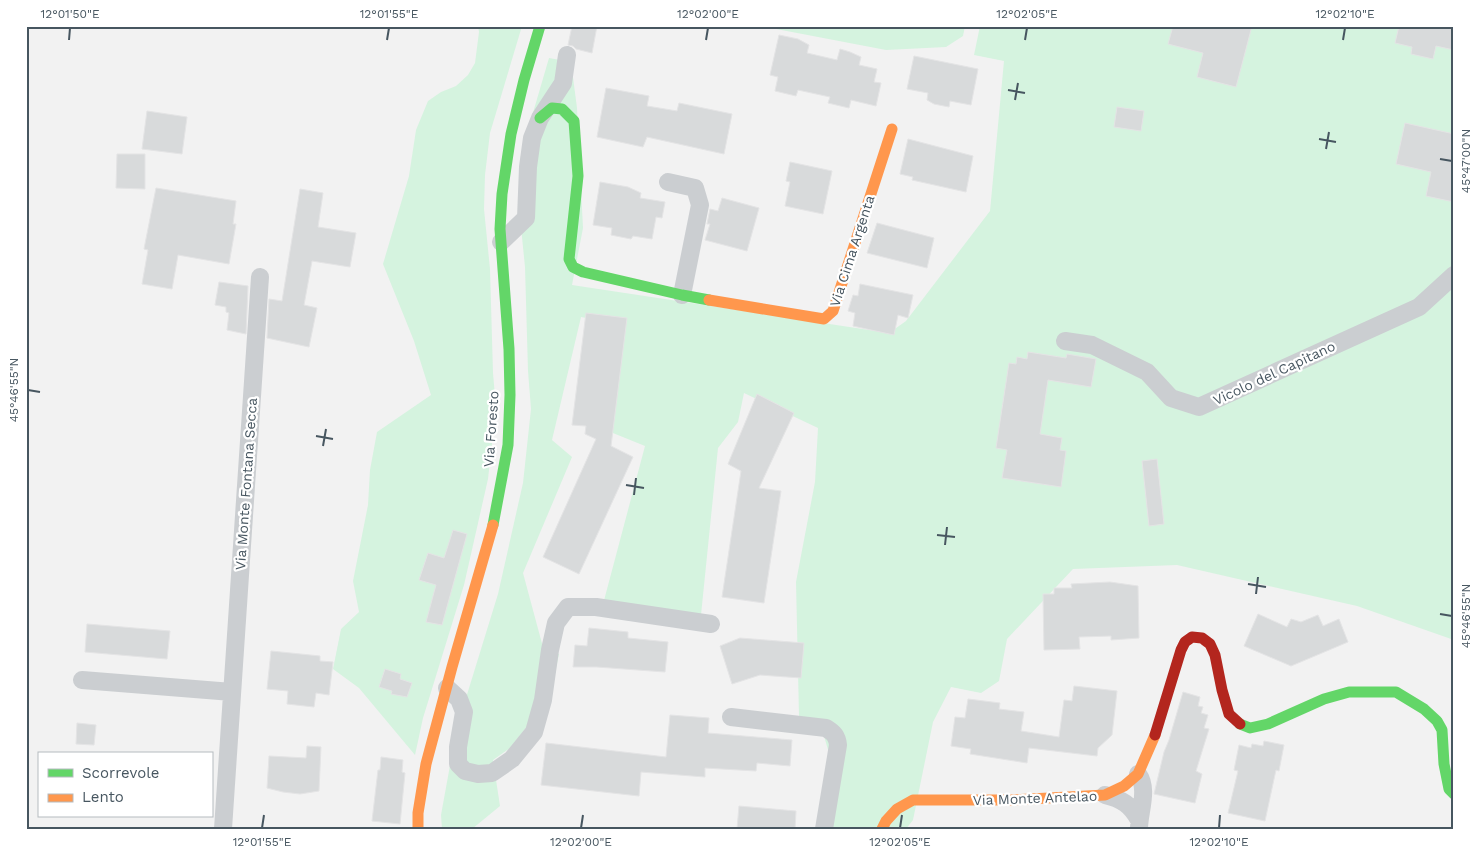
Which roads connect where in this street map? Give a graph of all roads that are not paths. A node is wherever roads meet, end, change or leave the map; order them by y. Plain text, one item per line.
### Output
1 (540, 26) edge
2 (567, 55) dead end
3 (540, 118) junction
4 (892, 129) dead end
5 (668, 182) dead end
6 (501, 242) junction
7 (1454, 276) edge
8 (260, 277) dead end
9 (682, 295) junction
10 (1065, 341) dead end
11 (711, 624) dead end
12 (82, 680) dead end
13 (447, 688) junction
14 (232, 692) junction
15 (731, 718) dead end
16 (1138, 774) junction
17 (1454, 794) edge
18 (1106, 795) junction
19 (1139, 824) edge
20 (223, 829) edge
21 (418, 829) edge
22 (824, 829) edge
23 (882, 829) edge

1 - 6 street, Via Foresto
2 - 3 street
3 - 6 street
3 - 9 street, Via Cima Argenta
4 - 9 street, Via Cima Argenta
5 - 9 street
6 - 13 street, Via Foresto
7 - 10 street, Vicolo del Capitano
8 - 14 street, Via Monte Fontana Secca
11 - 13 street
12 - 14 street
13 - 21 street, Via Foresto
14 - 20 street, Via Monte Fontana Secca
15 - 22 street
16 - 17 street
16 - 18 street, Via Monte Antelao
16 - 19 street
18 - 19 street
18 - 23 street, Via Monte Antelao

